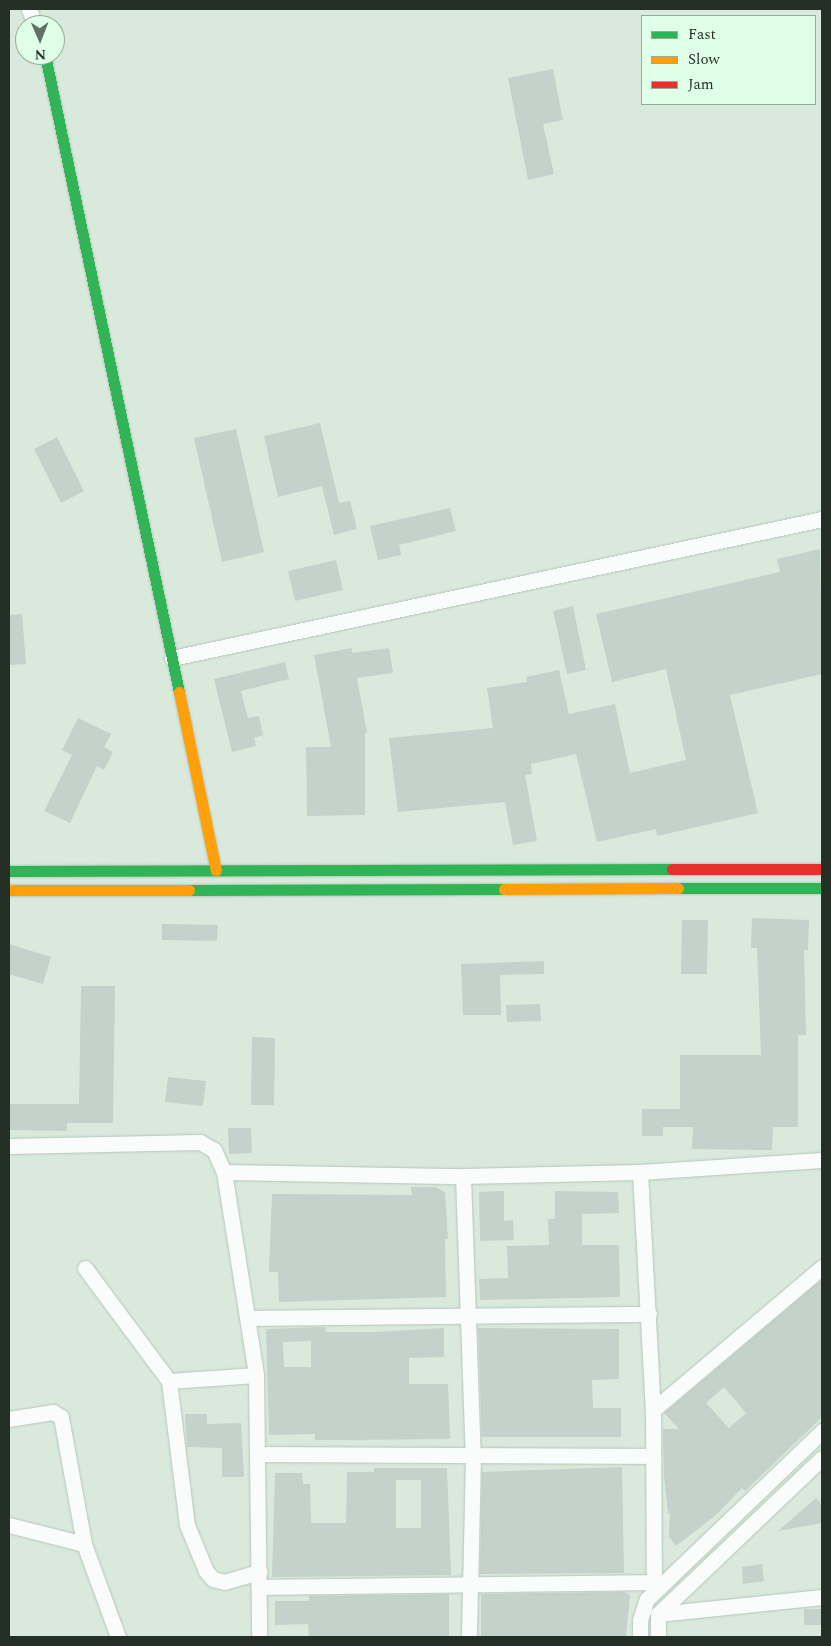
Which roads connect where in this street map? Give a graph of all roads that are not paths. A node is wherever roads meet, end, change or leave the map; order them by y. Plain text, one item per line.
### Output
1 (47, 65) edge
2 (822, 519) edge
3 (172, 658) junction
4 (822, 869) edge
5 (216, 870) junction
6 (9, 871) edge
7 (822, 888) edge
8 (9, 890) edge
9 (9, 1146) edge
10 (822, 1160) edge
11 (224, 1172) junction
12 (640, 1172) junction
13 (463, 1176) junction
14 (822, 1267) edge
15 (85, 1268) dead end
16 (649, 1314) junction
17 (249, 1318) junction
18 (469, 1318) junction
19 (256, 1375) junction
20 (169, 1382) junction
21 (653, 1410) junction
22 (9, 1419) edge
23 (822, 1431) edge
24 (258, 1454) junction
25 (653, 1456) junction
26 (473, 1457) junction
27 (822, 1458) edge
28 (9, 1525) edge
29 (84, 1544) junction
30 (260, 1579) junction
31 (470, 1586) junction
32 (654, 1587) junction
33 (822, 1597) edge
34 (658, 1614) junction
35 (118, 1637) edge
36 (260, 1637) edge
37 (469, 1637) edge
38 (640, 1637) edge
39 (658, 1637) edge

1 - 3 main road
2 - 3 street
3 - 5 main road
4 - 5 main road
5 - 6 main road
7 - 8 main road
9 - 11 street
10 - 12 street
11 - 13 street
11 - 17 street
12 - 13 street
12 - 16 street
13 - 18 street
14 - 21 street
15 - 20 street
16 - 18 street
16 - 21 street
17 - 18 street
17 - 19 street
18 - 26 street
19 - 20 street
19 - 24 street
20 - 30 street
21 - 25 street
22 - 29 street
23 - 32 street
24 - 26 street
24 - 30 street
25 - 26 street
25 - 32 street
26 - 31 street
27 - 34 street
28 - 29 street
29 - 35 street
30 - 31 street
30 - 36 street
31 - 32 street
31 - 37 street
32 - 38 street
33 - 34 street
34 - 39 street

